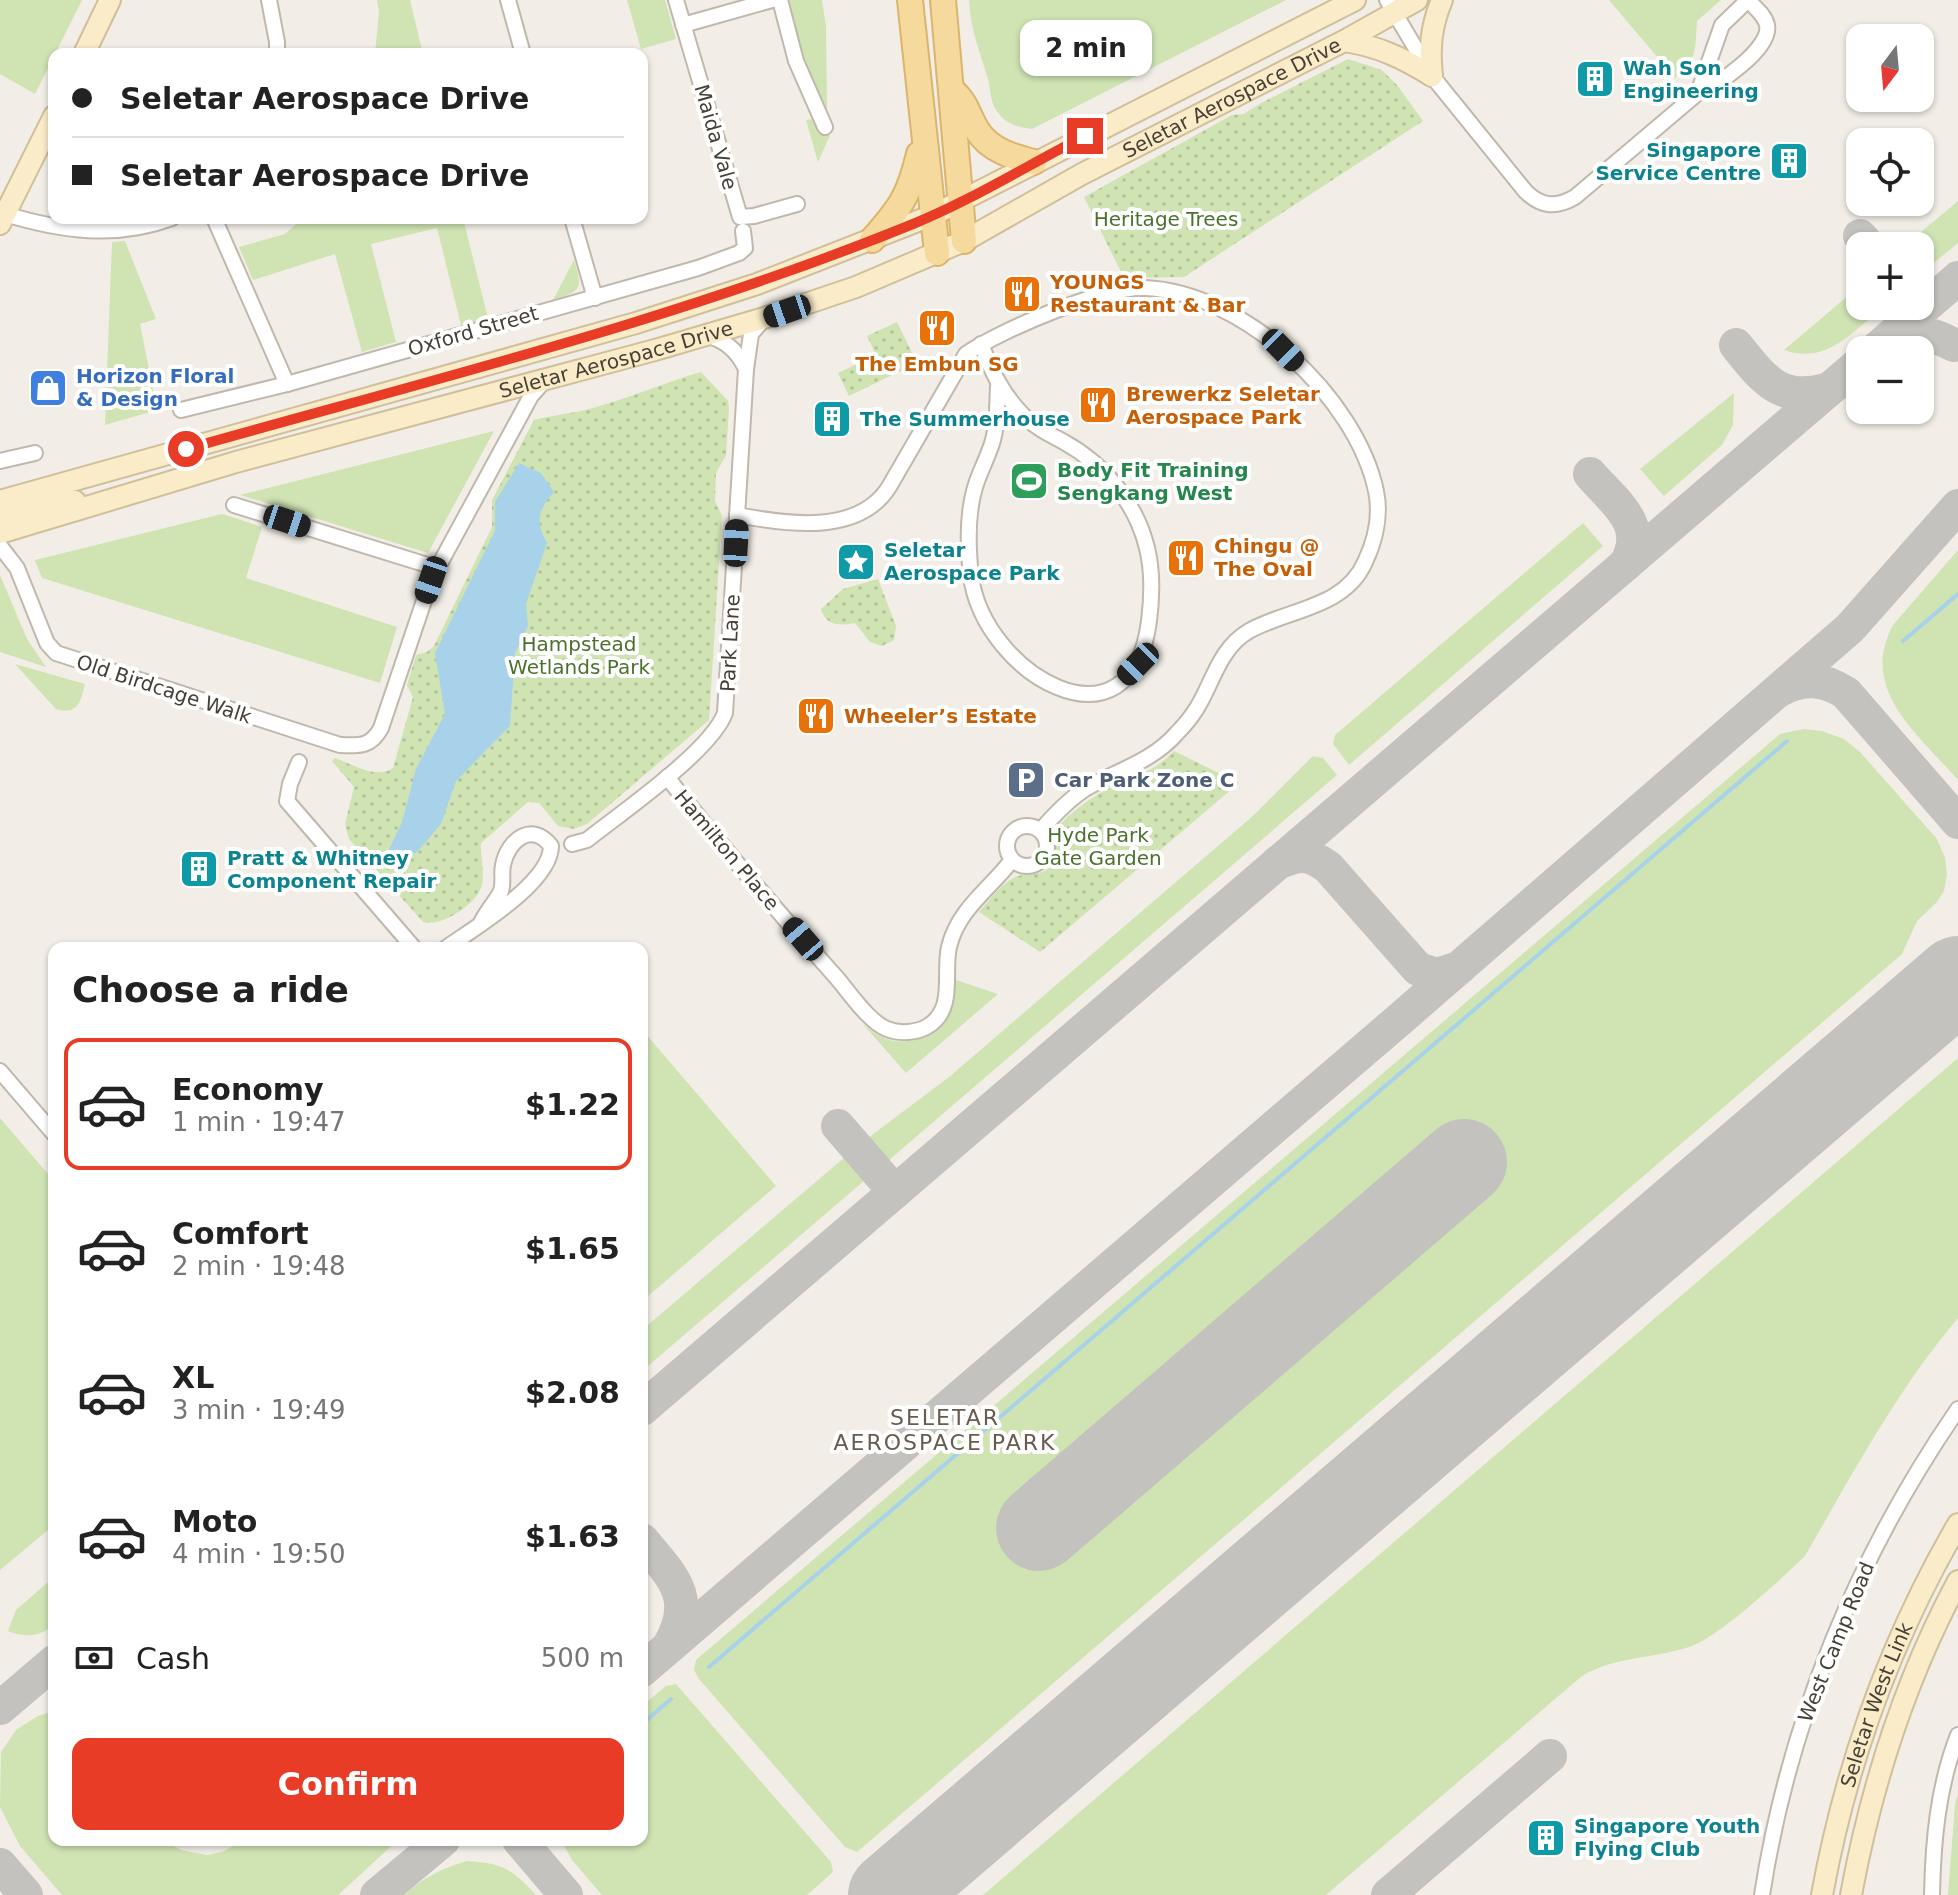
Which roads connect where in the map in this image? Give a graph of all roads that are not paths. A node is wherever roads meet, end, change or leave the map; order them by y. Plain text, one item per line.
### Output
1 (110, 0) edge
2 (269, 0) edge
3 (508, 0) edge
4 (676, 0) edge
5 (772, 0) edge
6 (780, 0) edge
7 (910, 0) edge
8 (943, 0) edge
9 (1355, 0) edge
10 (1417, 0) edge
11 (1442, 0) edge
12 (1334, 6) edge
13 (1390, 6) edge
14 (683, 25) junction
15 (1344, 41) junction
16 (87, 48) edge
17 (277, 48) edge
18 (521, 48) edge
19 (1432, 76) junction
20 (952, 89) junction
21 (1698, 93) junction
22 (825, 127) dead end
23 (48, 128) edge
24 (923, 136) junction
25 (1034, 162) junction
26 (961, 202) junction
27 (797, 204) dead end
28 (933, 215) junction
29 (2, 219) edge
30 (155, 224) edge
31 (217, 224) edge
32 (574, 224) edge
33 (743, 231) dead end
34 (872, 240) junction
35 (964, 241) junction
36 (937, 253) junction
37 (595, 298) junction
38 (764, 318) junction
39 (705, 335) junction
40 (981, 344) junction
41 (746, 369) junction
42 (545, 380) junction
43 (287, 384) junction
44 (998, 386) junction
45 (181, 410) dead end
46 (1024, 417) junction
47 (997, 423) junction
48 (35, 453) dead end
49 (0, 461) edge
50 (111, 499) junction
51 (0, 501) edge
52 (234, 505) dead end
53 (737, 515) junction
54 (0, 516) edge
55 (0, 533) edge
56 (0, 546) edge
57 (437, 568) junction
58 (299, 762) dead end
59 (667, 777) junction
60 (1041, 830) junction
61 (572, 844) dead end
62 (1012, 860) junction
63 (481, 923) junction
64 (409, 942) edge
65 (454, 942) edge
66 (0, 1071) edge
67 (48, 1127) edge
68 (1958, 1409) edge
69 (1958, 1524) edge
70 (1958, 1581) edge
71 (1958, 1735) edge
72 (1762, 1895) edge
73 (1822, 1895) edge
74 (1851, 1895) edge
75 (1932, 1895) edge

1 - 16 street
2 - 17 street
3 - 18 street
4 - 14 street, Maida Vale
5 - 14 street
6 - 22 street
7 - 24 main road
8 - 20 main road
9 - 12 street, Seletar Aerospace Drive
10 - 13 street, Seletar Aerospace Drive
11 - 19 street
12 - 25 street, Seletar Aerospace Drive
13 - 15 street, Seletar Aerospace Drive
13 - 19 street
14 - 27 street, Maida Vale
15 - 19 street
15 - 35 street, Seletar Aerospace Drive
19 - 21 street
20 - 25 main road
20 - 26 main road
21 - 21 street
23 - 29 street
24 - 28 main road
24 - 34 main road
25 - 26 street, Seletar Aerospace Drive
26 - 28 street, Seletar Aerospace Drive
26 - 35 main road
28 - 34 street, Seletar Aerospace Drive
28 - 36 main road
29 - 30 street
31 - 43 street
32 - 37 street
33 - 37 street, Oxford Street
34 - 51 street, Seletar Aerospace Drive
35 - 36 street, Seletar Aerospace Drive
36 - 38 street, Seletar Aerospace Drive
37 - 43 street, Oxford Street
38 - 39 street, Seletar Aerospace Drive
38 - 41 street, Park Lane
39 - 41 street
39 - 42 street, Seletar Aerospace Drive
40 - 44 street
40 - 53 street
40 - 60 street
41 - 53 street, Park Lane
42 - 50 street, Seletar Aerospace Drive
42 - 57 street, Old Birdcage Walk
43 - 45 street, Oxford Street
44 - 46 street
44 - 47 street
46 - 47 street
46 - 47 street
48 - 49 street
50 - 54 street
50 - 55 street, Seletar Aerospace Drive
52 - 57 street
53 - 59 street, Park Lane
56 - 57 street, Old Birdcage Walk
58 - 64 street
59 - 61 street, Park Lane
59 - 62 street, Hamilton Place
60 - 62 street, Hamilton Place
60 - 62 street
63 - 63 street
63 - 65 street
66 - 67 street
68 - 72 street, West Camp Road
69 - 73 street, Seletar West Link
70 - 74 street, Seletar West Link
71 - 75 street

